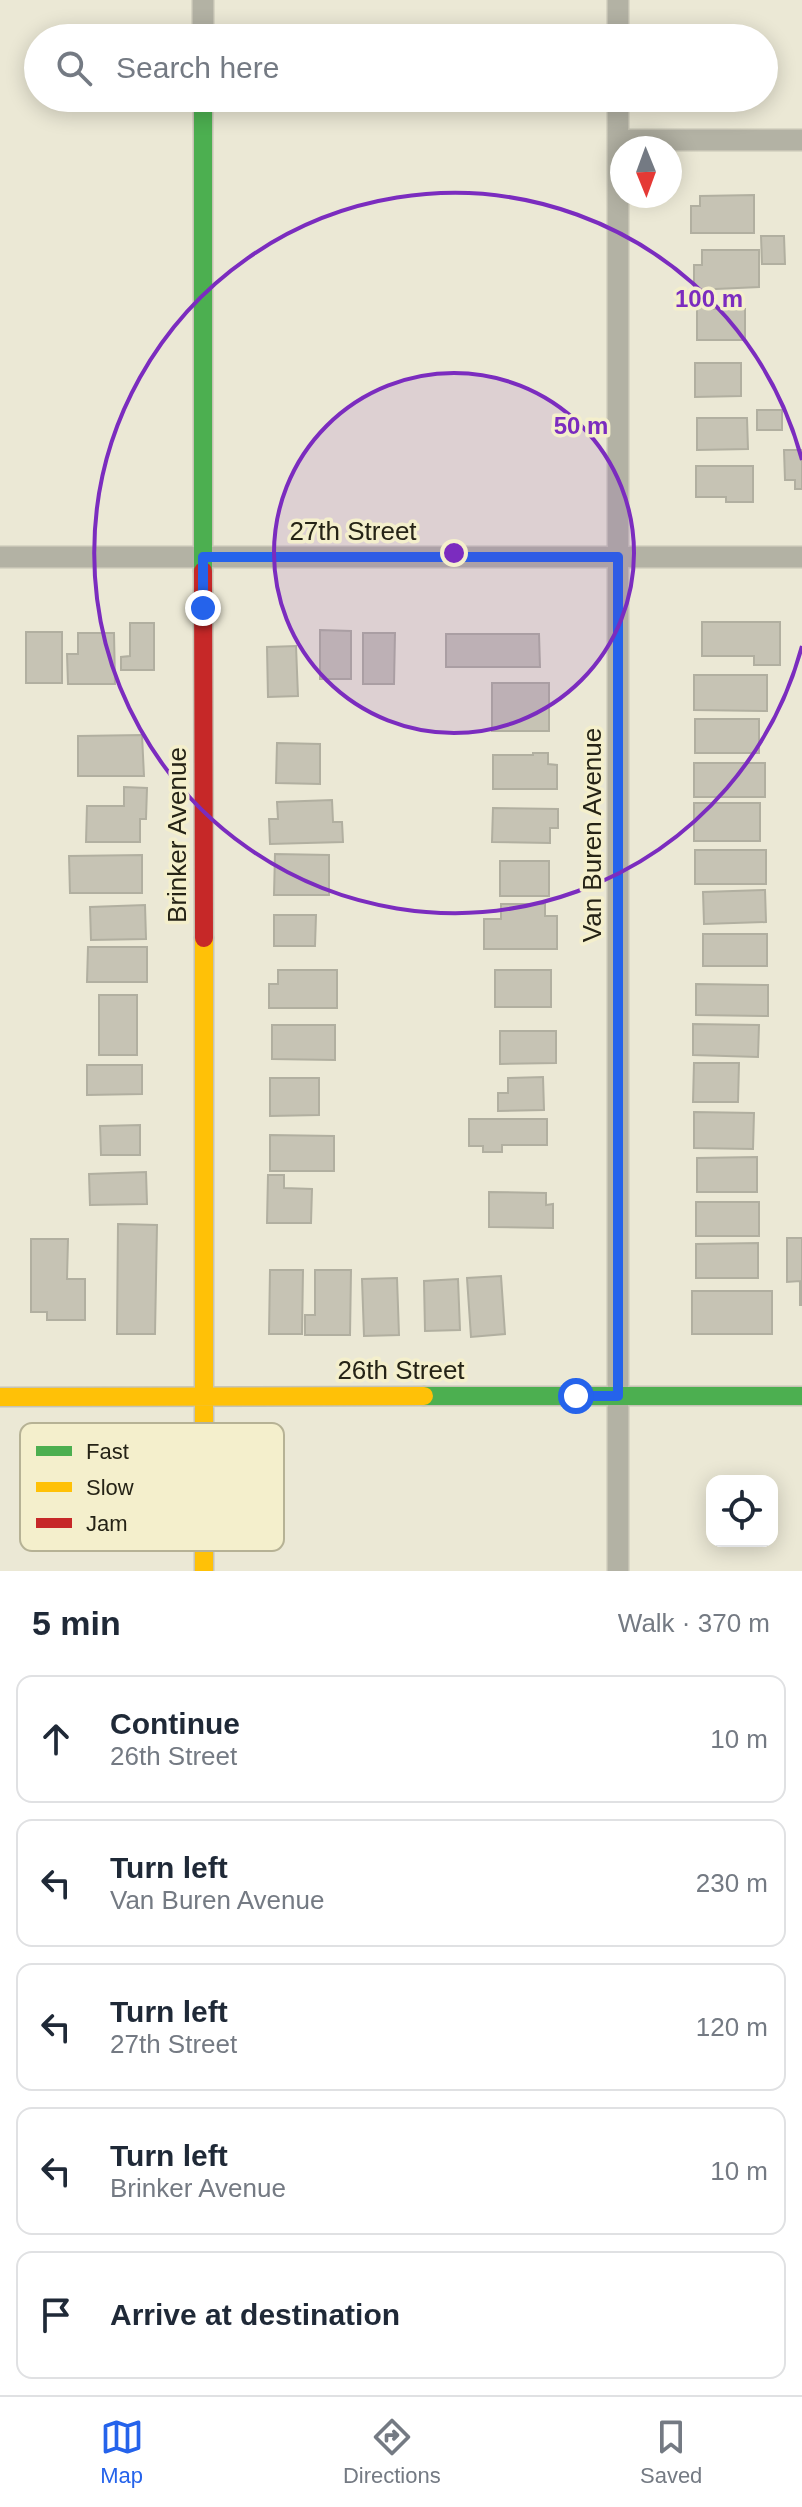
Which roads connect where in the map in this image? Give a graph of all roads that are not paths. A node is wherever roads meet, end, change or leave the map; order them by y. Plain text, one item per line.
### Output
1 (203, 0) edge
2 (618, 0) edge
3 (203, 24) edge
4 (618, 24) edge
5 (203, 112) edge
6 (618, 112) edge
7 (618, 136) edge
8 (682, 140) edge
9 (802, 140) edge
10 (618, 208) edge
11 (0, 557) edge
12 (203, 557) junction
13 (618, 557) junction
14 (802, 557) edge
15 (618, 1396) junction
16 (802, 1396) edge
17 (0, 1397) edge
18 (204, 1397) junction
19 (204, 1423) edge
20 (618, 1571) edge

1 - 3 street
2 - 4 street
5 - 12 street, Brinker Avenue
6 - 7 street, Van Buren Avenue
8 - 9 street
10 - 13 street, Van Buren Avenue
11 - 12 street, 27th Street
12 - 13 street, 27th Street
12 - 18 street, Brinker Avenue
13 - 14 street, 27th Street
13 - 15 street, Van Buren Avenue
15 - 16 street, 26th Street
15 - 18 street, 26th Street
15 - 20 street, Van Buren Avenue
17 - 18 street, 26th Street
18 - 19 street, Brinker Avenue

